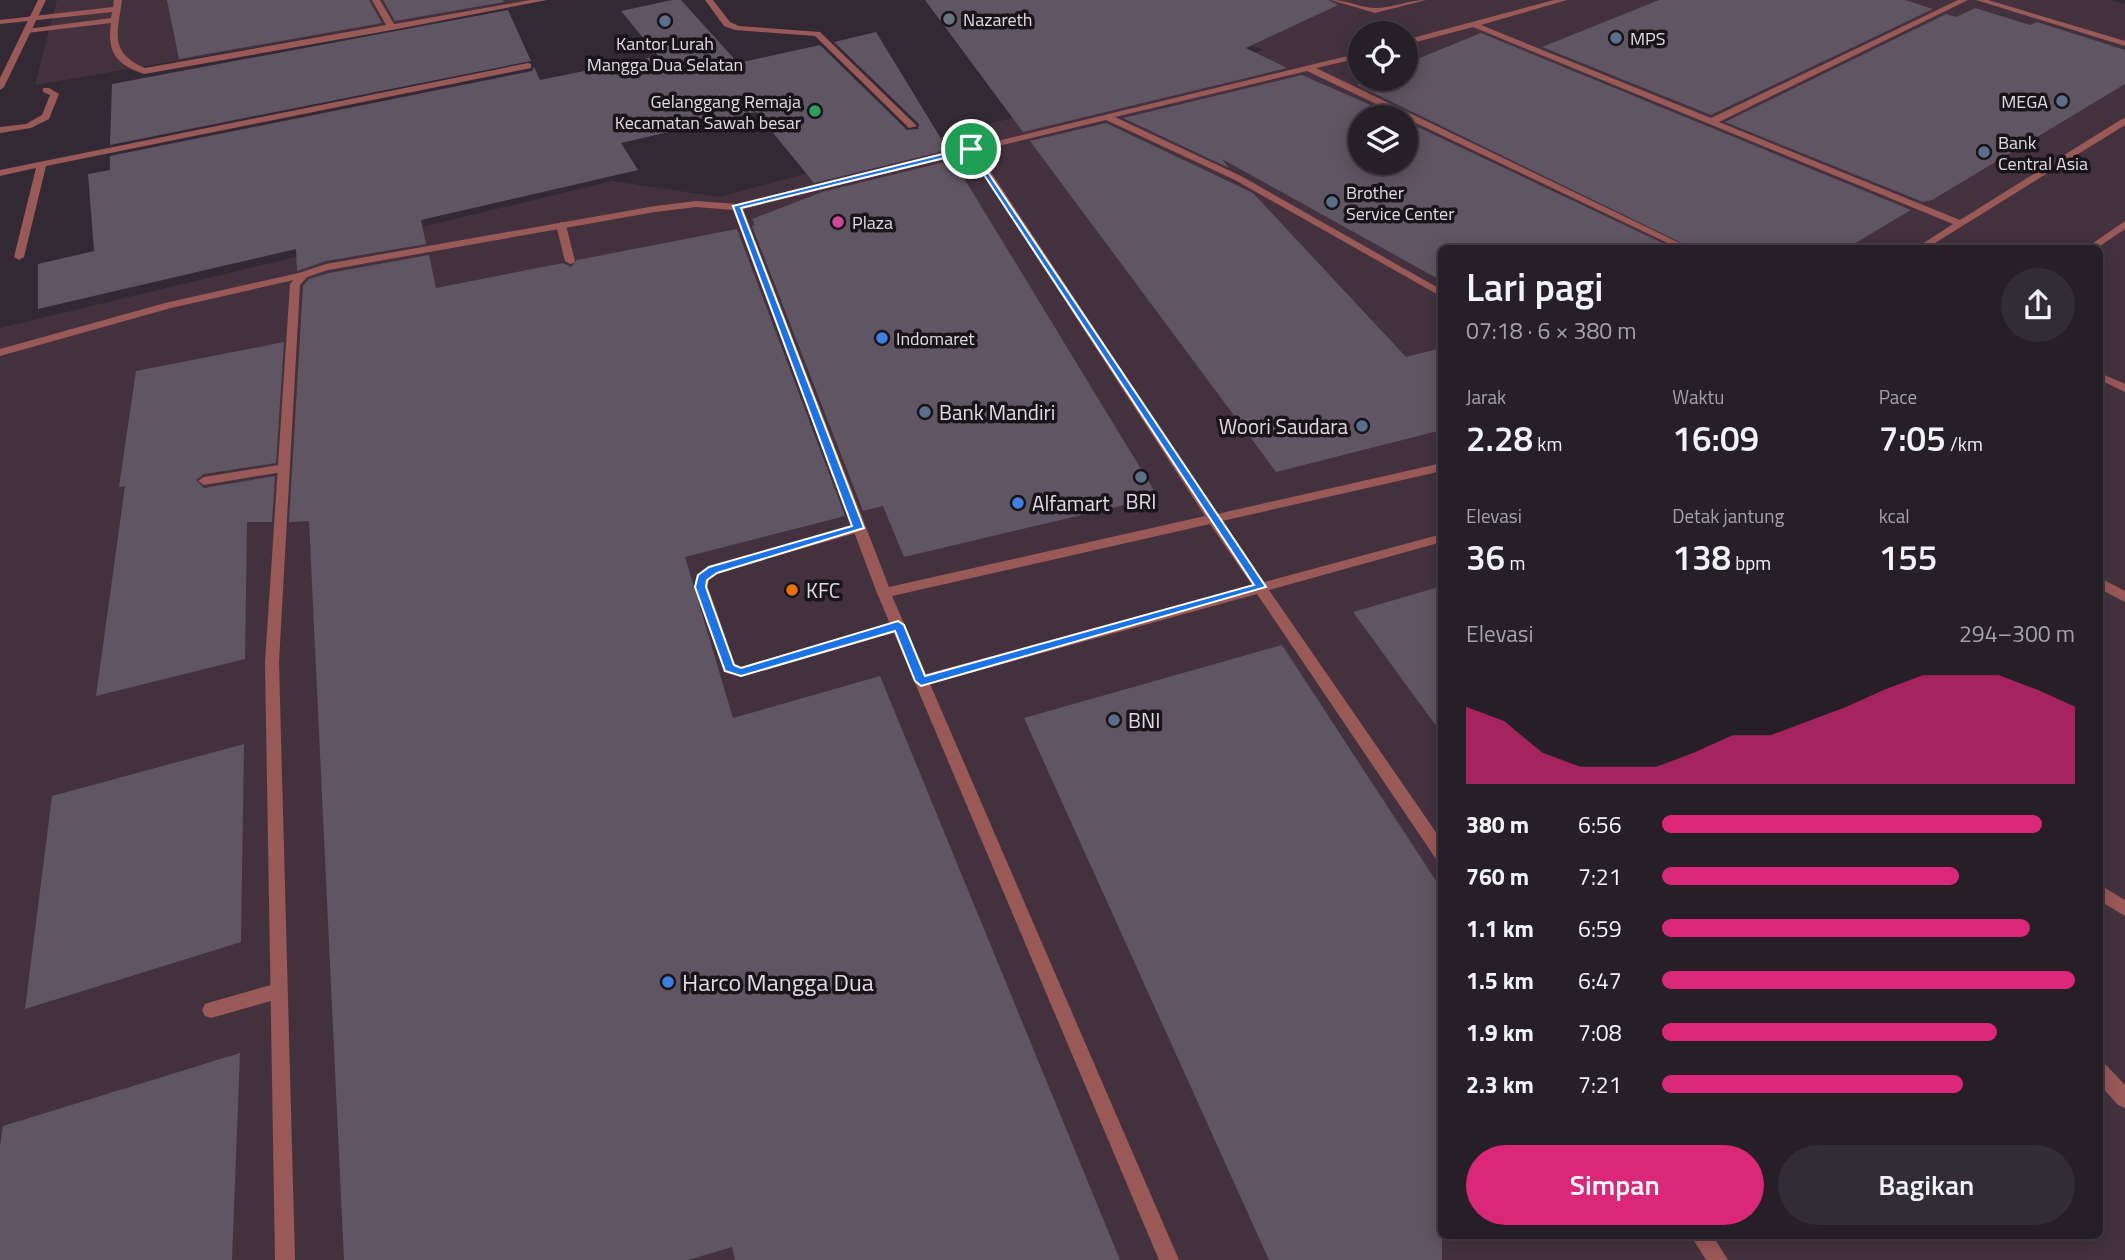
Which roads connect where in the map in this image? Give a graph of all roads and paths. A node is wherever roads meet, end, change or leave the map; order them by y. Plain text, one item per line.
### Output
1 (42, 0) edge
2 (376, 0) edge
3 (542, 0) edge
4 (709, 0) edge
5 (1335, 0) edge
6 (1422, 0) edge
7 (1563, 0) edge
8 (1964, 0) edge
9 (1980, 0) edge
10 (118, 5) edge
11 (34, 18) junction
12 (117, 20) junction
13 (0, 22) edge
14 (1472, 24) junction
15 (391, 29) junction
16 (27, 31) junction
17 (1418, 39) edge
18 (2125, 44) edge
19 (1348, 58) edge
20 (528, 66) dead end
21 (1310, 69) junction
22 (0, 87) edge
23 (46, 90) dead end
24 (1109, 118) junction
25 (1713, 121) junction
26 (2125, 121) edge
27 (912, 127) dead end
28 (0, 130) edge
29 (971, 149) junction
30 (42, 165) junction
31 (0, 173) edge
32 (737, 206) junction
33 (1959, 223) junction
34 (2125, 224) edge
35 (561, 226) junction
36 (2114, 232) junction
37 (2125, 237) edge
38 (1679, 245) edge
39 (1926, 245) edge
40 (2095, 245) edge
41 (19, 257) dead end
42 (570, 261) dead end
43 (303, 275) junction
44 (1438, 292) edge
45 (0, 353) edge
46 (2103, 377) edge
47 (2125, 388) edge
48 (284, 468) junction
49 (1438, 468) edge
50 (204, 481) dead end
51 (1213, 518) junction
52 (858, 528) junction
53 (1438, 539) edge
54 (2103, 585) edge
55 (1261, 587) junction
56 (884, 593) junction
57 (2125, 597) edge
58 (898, 625) junction
59 (921, 681) junction
60 (1438, 848) edge
61 (2103, 894) edge
62 (2125, 909) edge
63 (278, 990) junction
64 (211, 1010) dead end
65 (2103, 1074) edge
66 (2125, 1099) edge
67 (1704, 1239) edge
68 (285, 1260) edge
69 (1169, 1260) edge
70 (1718, 1260) edge

1 - 11 street
2 - 15 street
3 - 15 street
4 - 27 street
5 - 6 street
7 - 14 street
8 - 25 street
9 - 18 street
10 - 11 street
10 - 12 street
11 - 13 street
11 - 16 street
12 - 15 street
12 - 16 street
14 - 17 street
14 - 25 street
16 - 22 street
19 - 21 street
20 - 30 street
21 - 24 street
21 - 38 street
23 - 28 street
24 - 29 street
24 - 44 street
25 - 33 street
26 - 33 street
29 - 32 street
29 - 51 street
30 - 31 street
30 - 41 street
32 - 35 street
32 - 52 street
33 - 39 street
34 - 36 street
35 - 42 street
35 - 43 street
36 - 37 street
36 - 40 street
43 - 45 street
43 - 48 street
46 - 47 street
48 - 50 street
48 - 63 street
49 - 51 street
51 - 55 street
51 - 56 street
52 - 56 street
52 - 58 street
53 - 55 street
54 - 57 street
55 - 59 street
55 - 60 street
56 - 58 street
58 - 59 street
59 - 69 street
61 - 62 street
63 - 64 street
63 - 68 street
65 - 66 street
67 - 70 street

